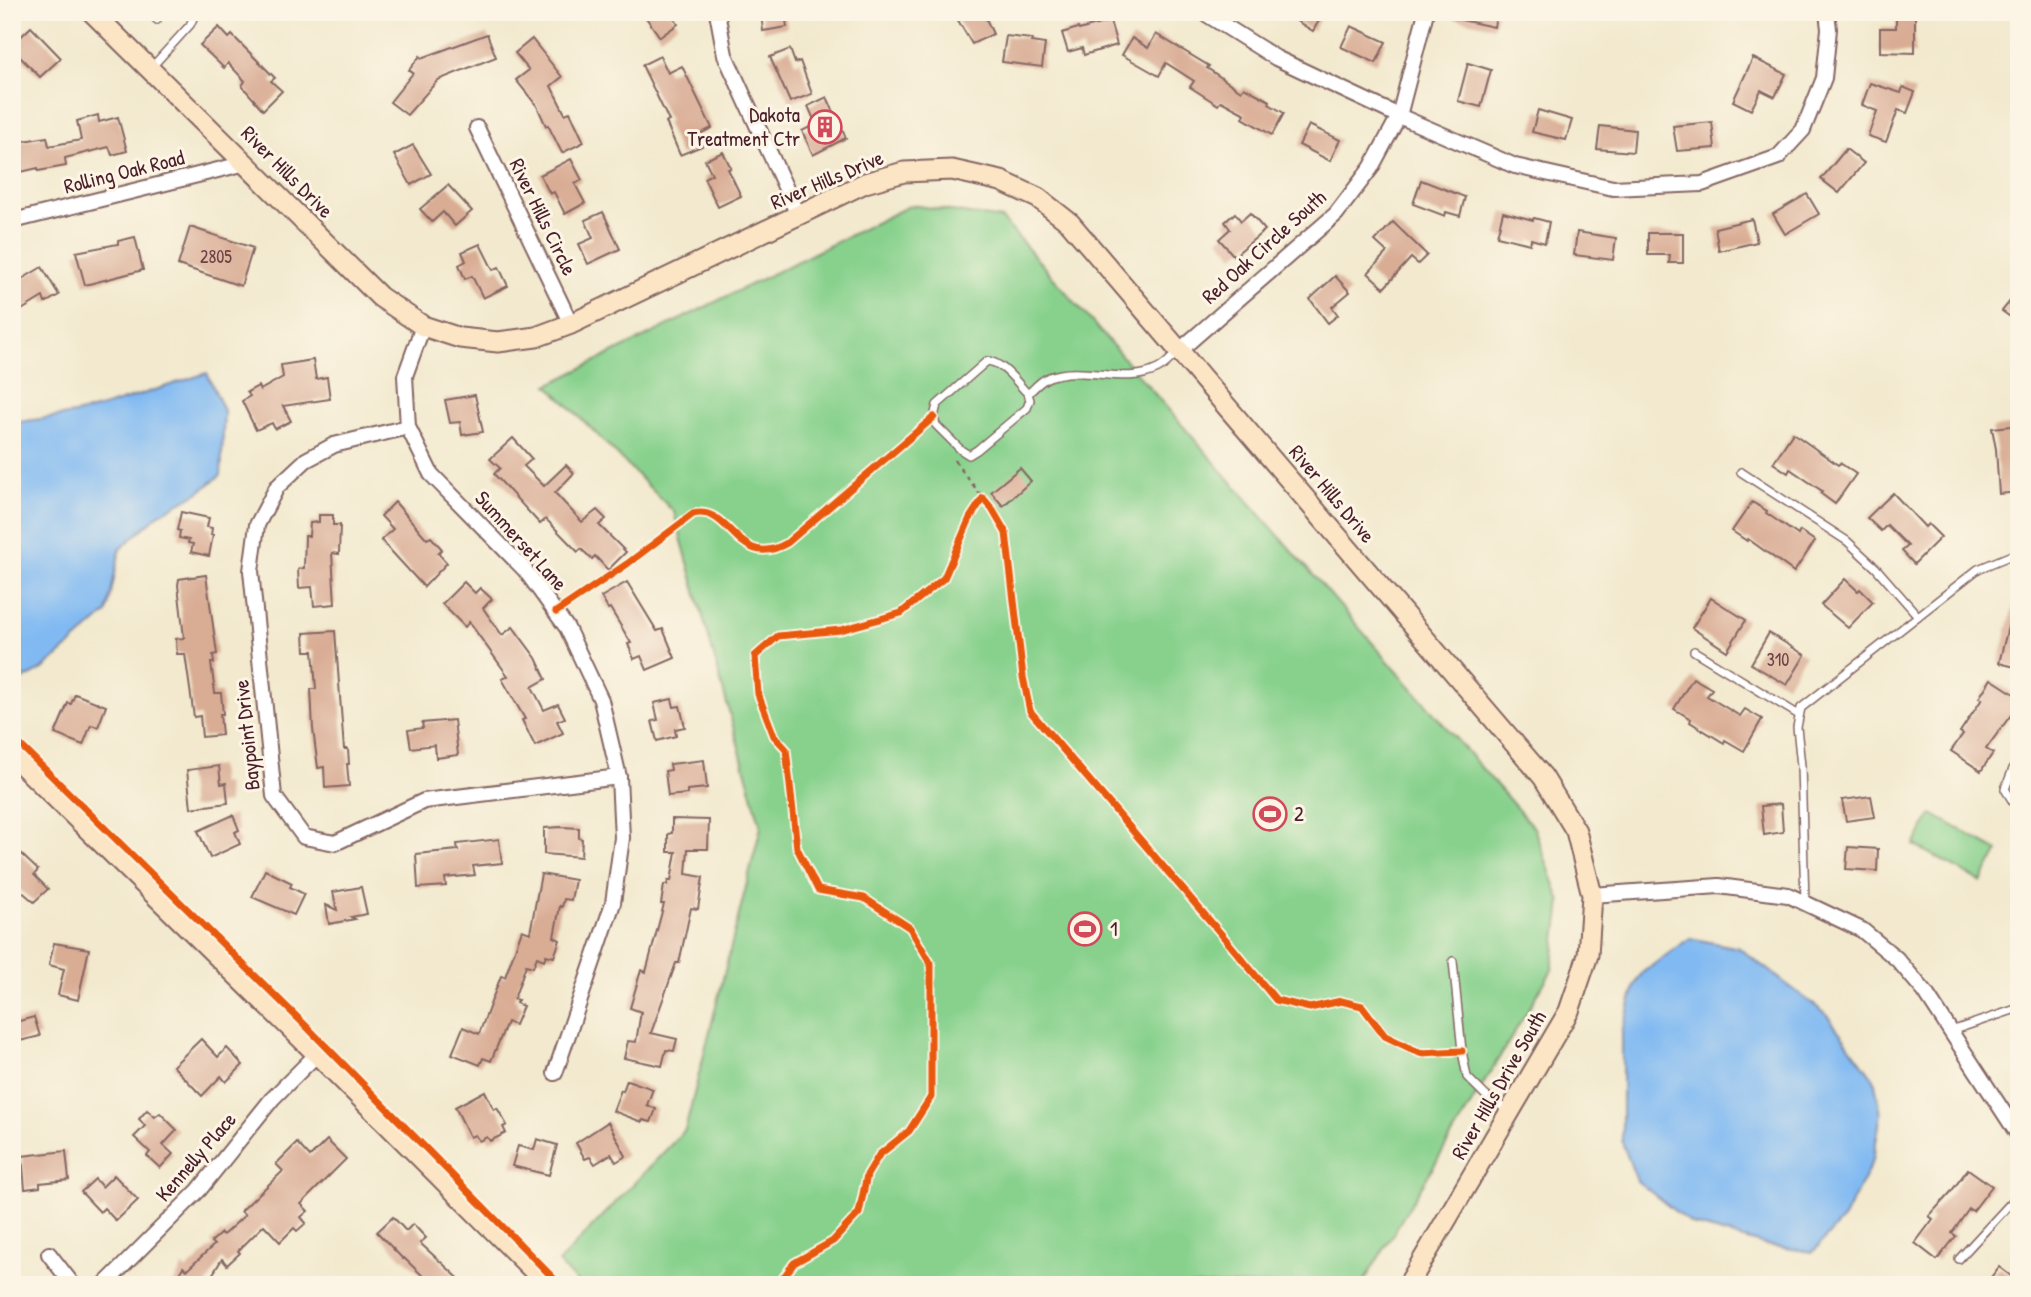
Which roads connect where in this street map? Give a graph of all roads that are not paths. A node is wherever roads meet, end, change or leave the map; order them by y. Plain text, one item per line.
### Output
1 (18, 12) edge
2 (92, 12) edge
3 (150, 12) edge
4 (197, 12) edge
5 (717, 12) edge
6 (1203, 12) edge
7 (1426, 12) edge
8 (1827, 12) edge
9 (12, 20) edge
10 (157, 20) dead end
11 (150, 70) junction
12 (1399, 116) junction
13 (477, 128) dead end
14 (246, 163) junction
15 (798, 215) junction
16 (12, 219) edge
17 (572, 324) junction
18 (423, 326) junction
19 (1180, 351) junction
20 (1028, 394) junction
21 (408, 427) junction
22 (1741, 472) dead end
23 (2019, 552) edge
24 (1918, 616) junction
25 (1694, 651) dead end
26 (1799, 715) junction
27 (2019, 754) edge
28 (12, 755) edge
29 (619, 777) junction
30 (2019, 811) edge
31 (1592, 895) junction
32 (1805, 903) junction
33 (1453, 961) dead end
34 (2019, 1008) edge
35 (1950, 1031) junction
36 (317, 1054) junction
37 (555, 1073) dead end
38 (1510, 1112) junction
39 (2019, 1136) edge
40 (2019, 1194) edge
41 (49, 1254) dead end
42 (1959, 1259) dead end
43 (73, 1285) edge
44 (104, 1285) edge
45 (548, 1285) edge
46 (1408, 1285) edge

1 - 9 lane
2 - 11 street, River Hills Drive
3 - 10 lane
4 - 11 lane
5 - 15 street
6 - 12 street
7 - 12 street, Red Oak Circle South
8 - 12 street
11 - 14 street, River Hills Drive
12 - 19 street, Red Oak Circle South
13 - 17 street, River Hills Circle
14 - 16 street, Rolling Oak Road
14 - 18 street, River Hills Drive
15 - 17 street, River Hills Drive
15 - 19 street, River Hills Drive
17 - 18 street, River Hills Drive
18 - 21 street, Summerset Lane
19 - 20 lane
19 - 31 street, River Hills Drive
20 - 20 lane
21 - 29 street, Summerset Lane
21 - 29 street, Baypoint Drive
22 - 24 lane
23 - 24 lane
24 - 26 lane
25 - 26 lane
26 - 32 lane
27 - 30 lane
28 - 36 street
29 - 37 street, Summerset Lane
31 - 32 street
31 - 38 street, River Hills Drive South
32 - 35 street
33 - 38 lane
34 - 35 lane
35 - 39 street
36 - 44 street, Kennelly Place
36 - 45 street
38 - 46 street, River Hills Drive South
40 - 42 lane
41 - 43 street

